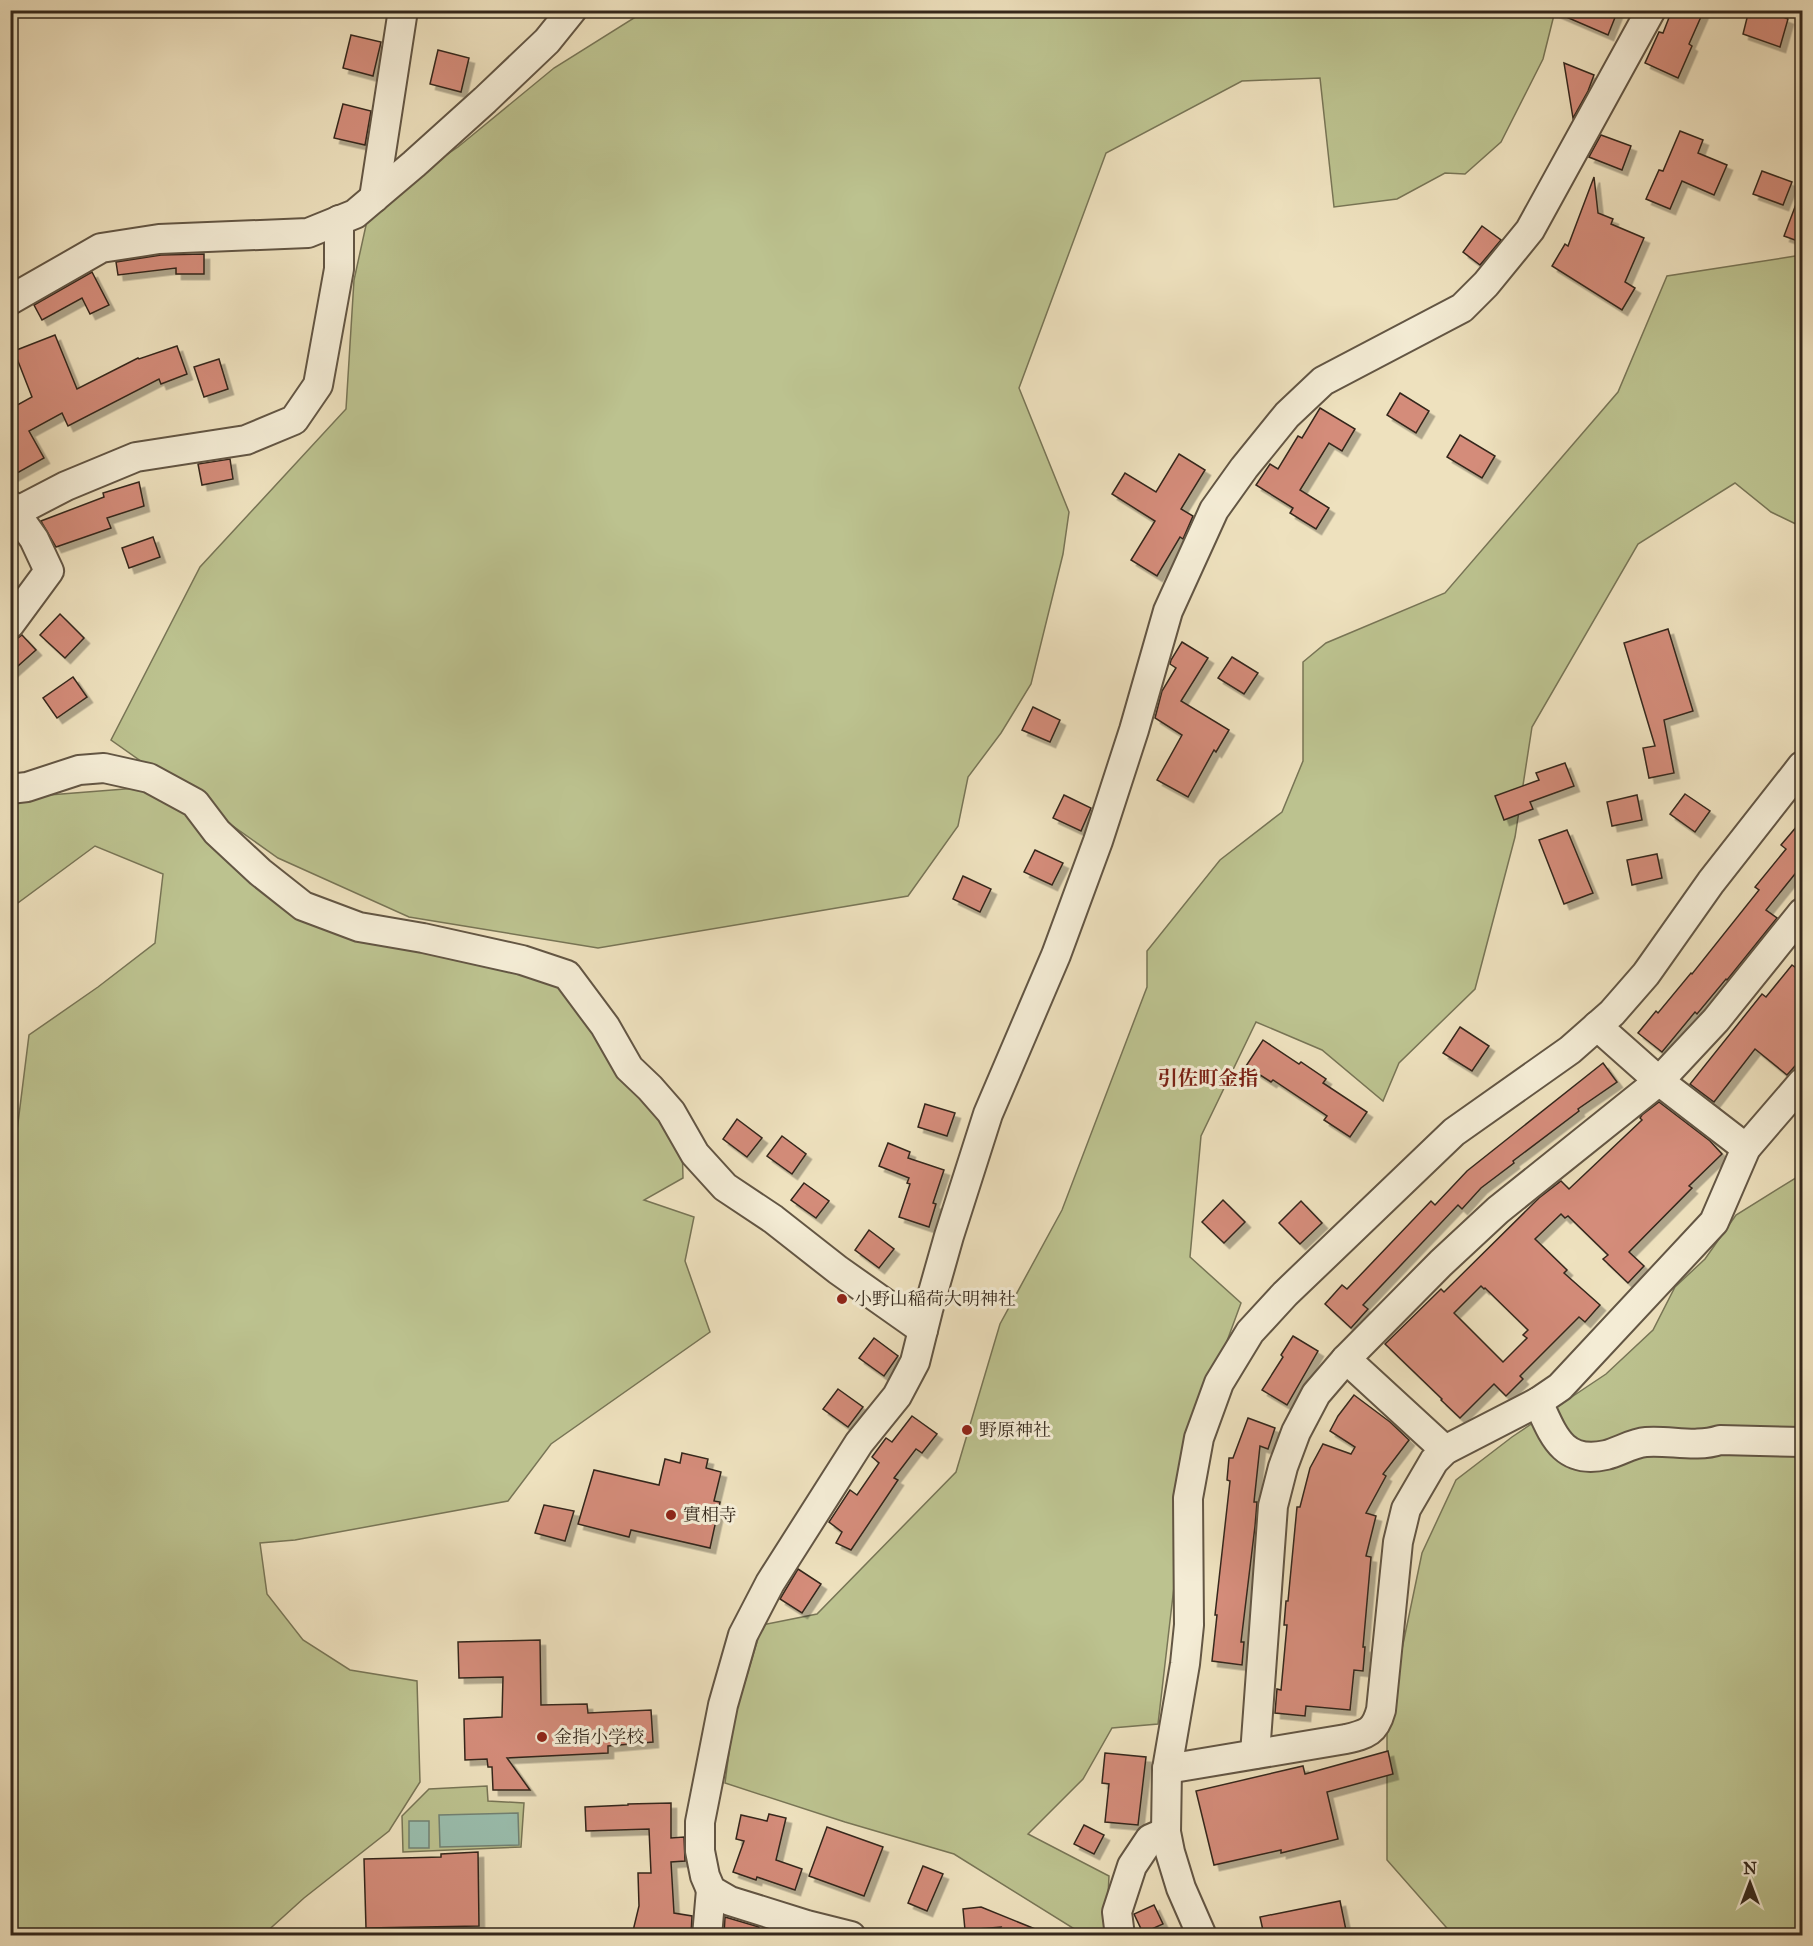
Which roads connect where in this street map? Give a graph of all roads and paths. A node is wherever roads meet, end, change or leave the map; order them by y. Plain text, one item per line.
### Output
1 (403, 10) edge
2 (572, 10) edge
3 (1651, 10) edge
4 (374, 198) junction
5 (339, 220) junction
6 (10, 300) edge
7 (13, 509) edge
8 (10, 624) edge
9 (1803, 766) edge
10 (10, 789) edge
11 (1803, 913) edge
12 (1597, 1026) junction
13 (1659, 1082) junction
14 (1803, 1083) edge
15 (1746, 1148) junction
16 (923, 1330) junction
17 (1346, 1359) junction
18 (1538, 1402) junction
19 (1803, 1442) edge
20 (1445, 1450) junction
21 (1255, 1754) junction
22 (1167, 1769) junction
23 (1166, 1832) junction
24 (711, 1890) junction
25 (707, 1935) edge
26 (851, 1935) edge
27 (1120, 1935) edge
28 (1202, 1935) edge

1 - 4 street
2 - 4 street
3 - 16 street
4 - 5 street
5 - 6 street
5 - 7 street
7 - 8 street
9 - 12 street
10 - 16 street
11 - 13 street
12 - 13 street
12 - 22 street
13 - 15 street
13 - 17 street
14 - 15 street
15 - 18 street
16 - 24 street
17 - 20 street
17 - 21 street
18 - 19 street
18 - 20 street
20 - 21 street
21 - 22 street
22 - 23 street
23 - 27 street
23 - 28 street
24 - 25 street
24 - 26 street

